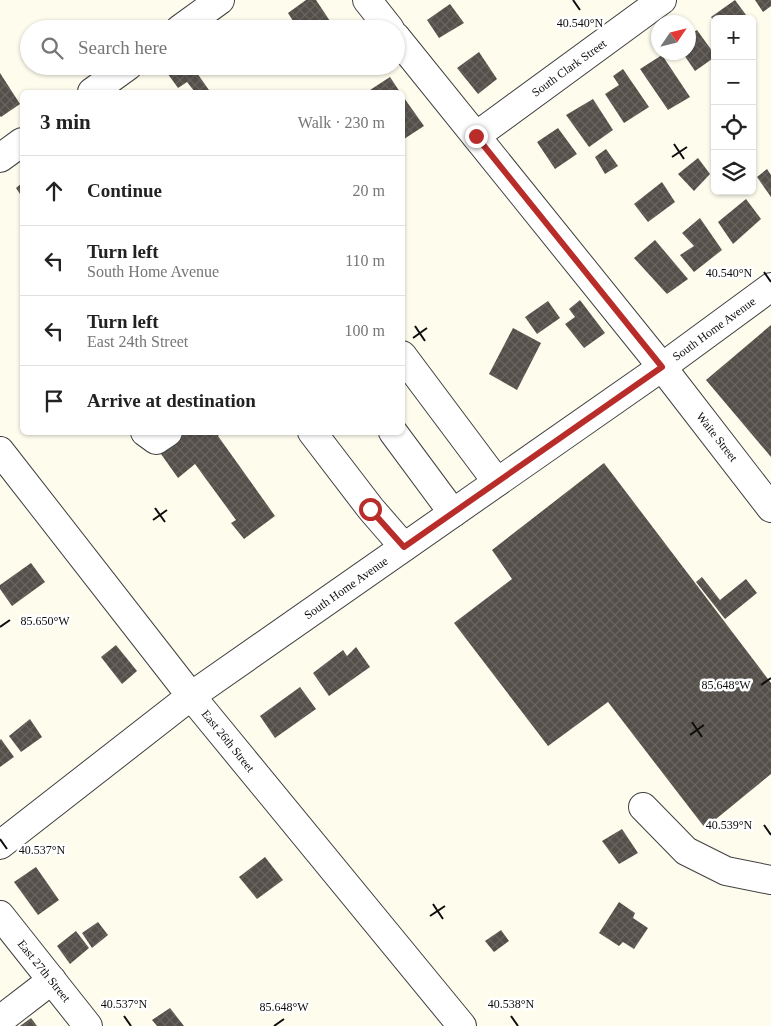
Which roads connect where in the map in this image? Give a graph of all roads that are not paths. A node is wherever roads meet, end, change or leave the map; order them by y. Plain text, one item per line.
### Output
1 (220, 0) edge
2 (367, 0) edge
3 (662, 0) edge
4 (192, 20) edge
5 (383, 20) edge
6 (405, 48) edge
7 (116, 75) edge
8 (95, 90) edge
9 (476, 136) junction
10 (20, 143) edge
11 (0, 158) edge
12 (771, 287) edge
13 (405, 359) edge
14 (662, 367) junction
15 (149, 435) edge
16 (164, 435) edge
17 (314, 435) edge
18 (395, 435) edge
19 (0, 451) edge
20 (497, 482) junction
21 (771, 508) edge
22 (453, 513) junction
23 (404, 547) junction
24 (191, 696) junction
25 (643, 807) dead end
26 (0, 845) edge
27 (771, 880) edge
28 (0, 915) edge
29 (52, 980) junction
30 (0, 1020) edge
31 (88, 1026) edge
32 (462, 1026) edge

1 - 4 street
2 - 5 street
3 - 9 street, South Clark Street
6 - 9 street, Waite Street
7 - 8 street
9 - 14 street, Waite Street
10 - 11 street
12 - 14 street, South Home Avenue
13 - 20 street
14 - 20 street, South Home Avenue
14 - 21 street, Waite Street
15 - 16 street
17 - 23 street
18 - 22 street
19 - 24 street, East 26th Street
20 - 22 street, South Home Avenue
22 - 23 street, South Home Avenue
23 - 24 street, South Home Avenue
24 - 26 street, South Home Avenue
24 - 32 street, East 26th Street
25 - 27 street
28 - 29 street, East 27th Street
29 - 30 street
29 - 31 street, East 27th Street

